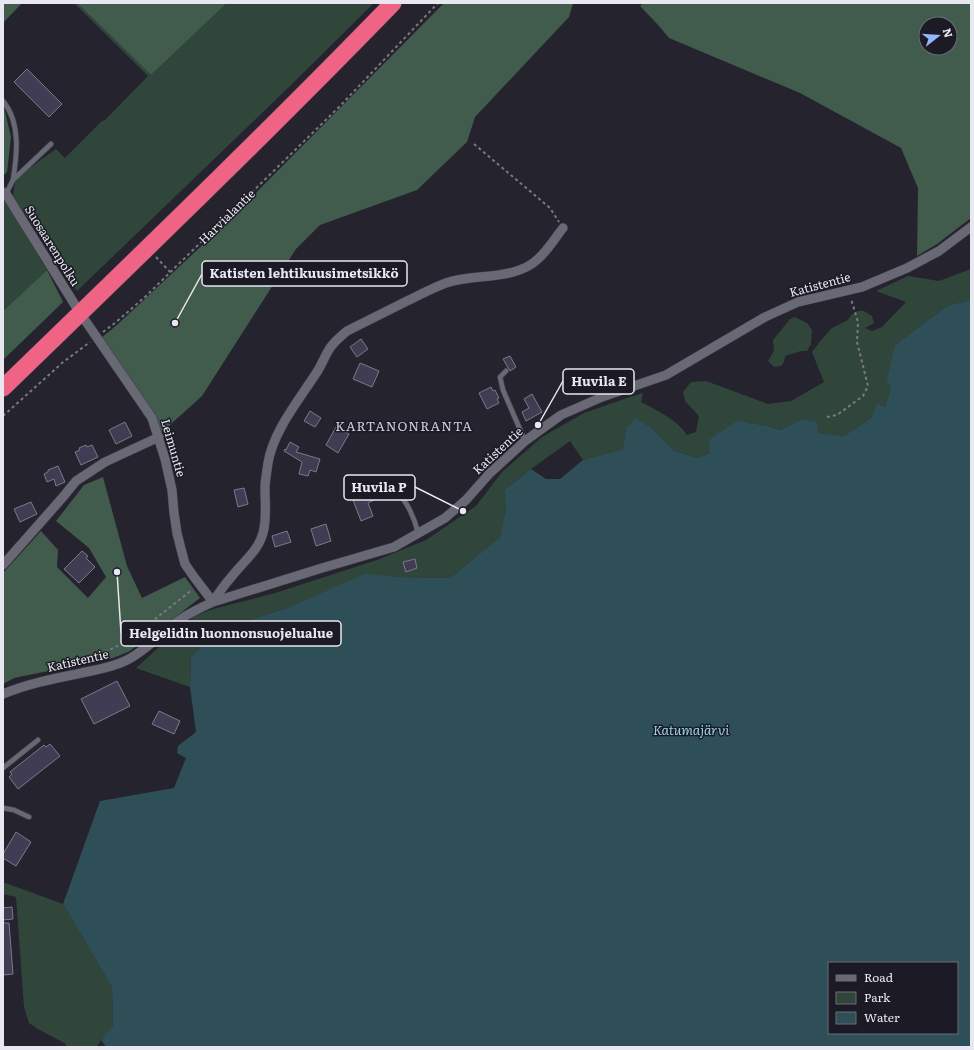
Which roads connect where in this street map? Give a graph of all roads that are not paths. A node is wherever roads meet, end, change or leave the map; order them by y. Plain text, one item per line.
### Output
1 (394, 3) edge
2 (3, 101) edge
3 (51, 144) dead end
4 (13, 180) junction
5 (4, 193) edge
6 (971, 227) edge
7 (563, 228) road end
8 (80, 313) junction
9 (506, 370) dead end
10 (3, 388) edge
11 (159, 437) junction
12 (525, 441) junction
13 (375, 492) dead end
14 (418, 533) junction
15 (3, 565) edge
16 (213, 602) junction
17 (3, 694) edge
18 (38, 740) dead end
19 (3, 768) edge
20 (3, 808) edge
21 (29, 817) dead end

1 - 8 highway
2 - 4 lane
3 - 4 lane
4 - 5 lane
5 - 8 street, Suosaarenpolku
6 - 12 street, Katistentie
7 - 16 street
8 - 10 highway
8 - 11 street, Leimuntie
9 - 12 lane
11 - 15 street
11 - 16 street, Leimuntie
12 - 14 street, Katistentie
13 - 14 lane
14 - 16 street, Katistentie
16 - 17 street, Katistentie
18 - 19 lane
20 - 21 lane

